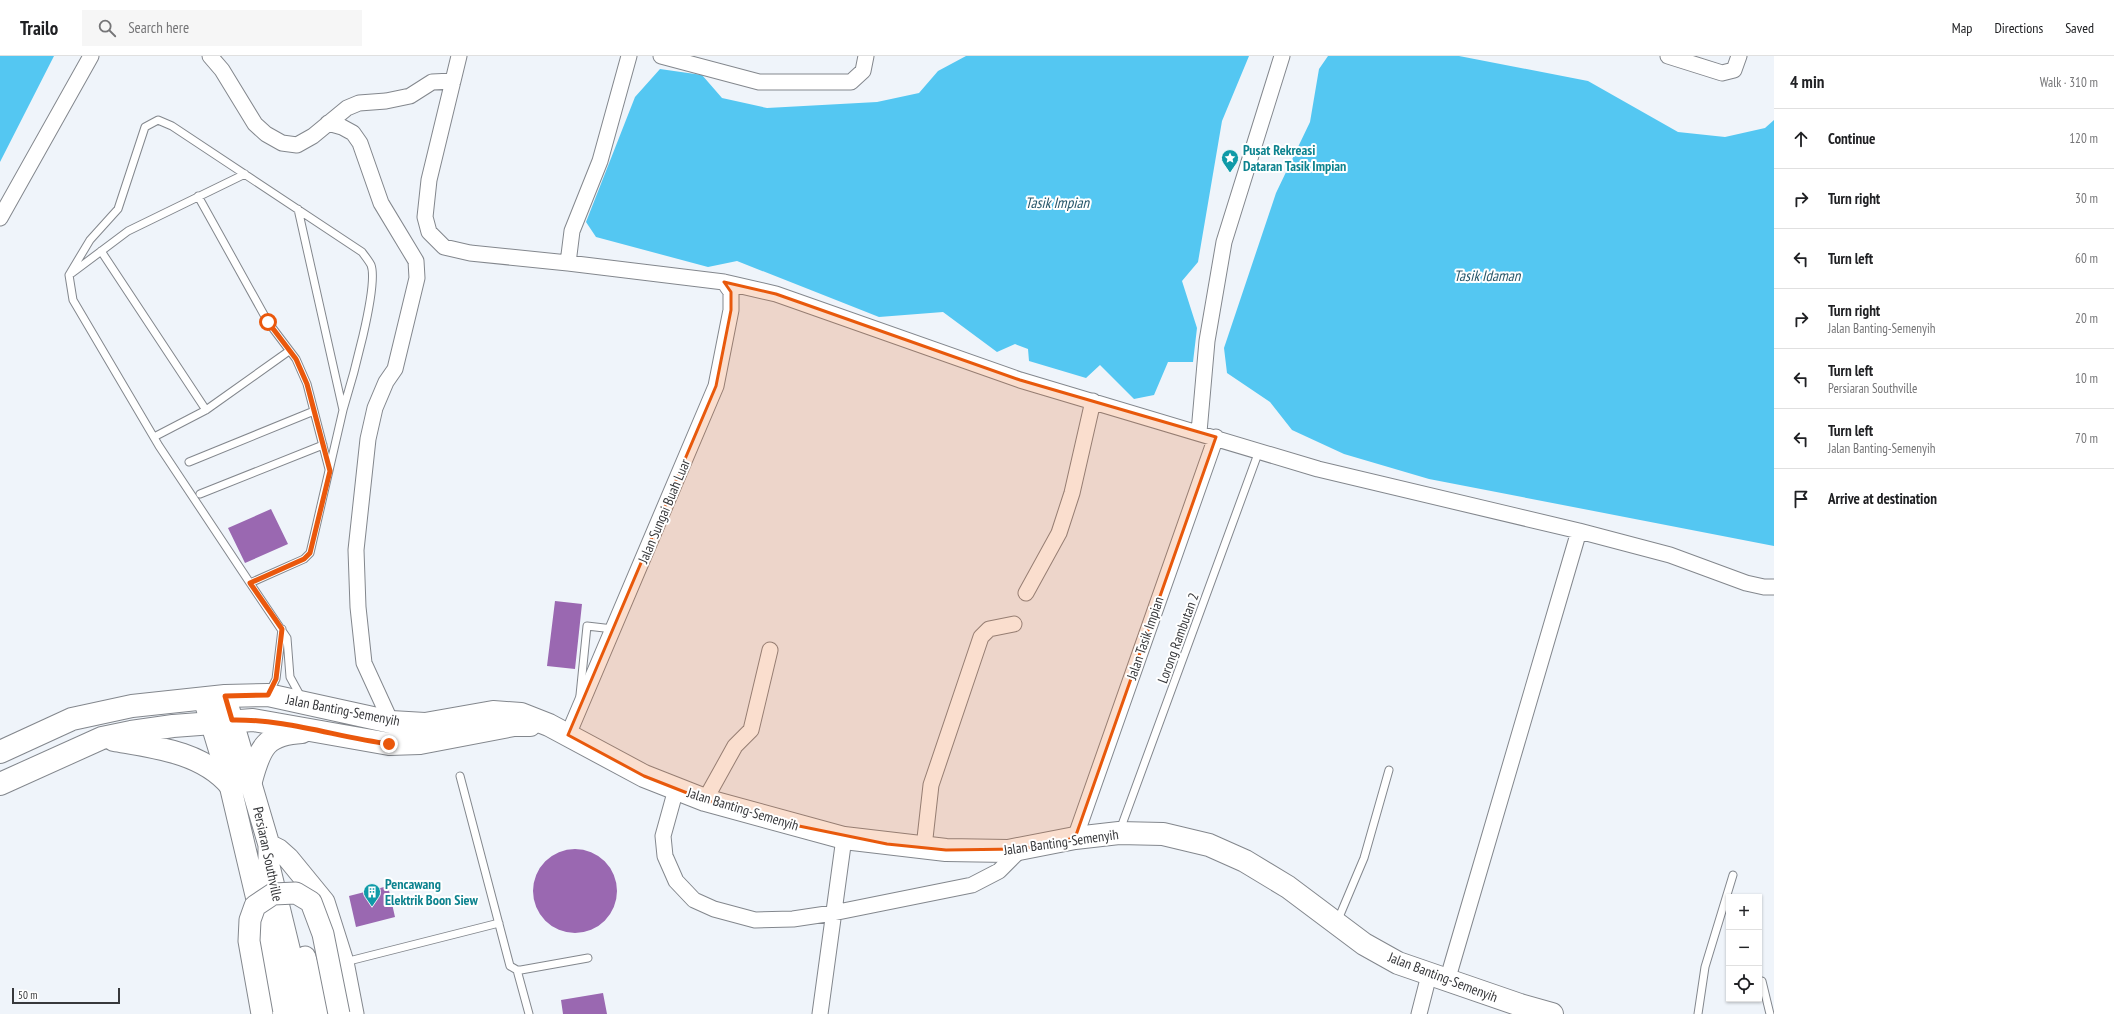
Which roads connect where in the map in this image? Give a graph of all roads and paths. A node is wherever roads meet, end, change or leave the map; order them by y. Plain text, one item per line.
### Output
1 (91, 56) edge
2 (210, 56) edge
3 (459, 56) edge
4 (629, 56) edge
5 (661, 56) edge
6 (866, 56) edge
7 (1282, 56) edge
8 (1668, 56) edge
9 (1739, 56) edge
10 (453, 81) junction
11 (328, 123) junction
12 (245, 174) junction
13 (198, 196) junction
14 (298, 209) junction
15 (0, 218) edge
16 (101, 251) junction
17 (568, 263) junction
18 (69, 275) junction
19 (724, 282) junction
20 (289, 351) junction
21 (1093, 401) junction
22 (206, 410) junction
23 (343, 410) junction
24 (314, 411) junction
25 (1199, 432) junction
26 (154, 437) junction
27 (1216, 437) junction
28 (323, 445) junction
29 (1259, 451) junction
30 (189, 462) dead end
31 (330, 471) junction
32 (200, 494) dead end
33 (1579, 531) junction
34 (250, 583) junction
35 (1774, 587) edge
36 (1026, 593) dead end
37 (1014, 624) dead end
38 (282, 629) junction
39 (614, 629) junction
40 (770, 650) dead end
41 (268, 695) junction
42 (225, 696) junction
43 (204, 699) junction
44 (304, 702) junction
45 (578, 713) junction
46 (232, 720) junction
47 (391, 722) junction
48 (210, 723) junction
49 (549, 725) junction
50 (318, 731) junction
51 (568, 735) junction
52 (102, 738) junction
53 (0, 752) edge
54 (1389, 770) dead end
55 (460, 776) dead end
56 (251, 781) junction
57 (0, 784) edge
58 (230, 785) junction
59 (676, 789) junction
60 (705, 800) junction
61 (1119, 833) junction
62 (844, 838) junction
63 (1075, 838) junction
64 (269, 844) junction
65 (924, 847) junction
66 (1021, 849) junction
67 (1733, 875) dead end
68 (833, 913) junction
69 (499, 924) junction
70 (1336, 924) junction
71 (588, 958) dead end
72 (343, 962) junction
73 (517, 970) junction
74 (1438, 978) junction
75 (1762, 981) dead end
76 (262, 1014) edge
77 (284, 1014) edge
78 (305, 1014) edge
79 (322, 1014) edge
80 (339, 1014) edge
81 (353, 1014) edge
82 (529, 1014) edge
83 (820, 1014) edge
84 (1419, 1014) edge
85 (1552, 1014) edge
86 (1698, 1014) edge
87 (1770, 1014) edge

1 - 15 street
2 - 11 street
3 - 10 street
4 - 17 street
5 - 6 street
7 - 25 street
8 - 9 street
10 - 11 street
10 - 17 street
11 - 47 street
12 - 13 lane
12 - 14 lane
12 - 18 lane
13 - 16 lane
13 - 20 lane
14 - 23 lane
14 - 23 lane
16 - 18 lane
16 - 22 lane
17 - 19 street
18 - 26 lane
19 - 21 street
19 - 39 street, Jalan Sungai Buah Luar
20 - 22 lane
20 - 24 lane
21 - 25 street
21 - 36 street
22 - 26 lane
23 - 31 lane
24 - 28 lane
24 - 30 lane
25 - 27 street
26 - 34 lane
27 - 29 street
27 - 63 street, Jalan Tasik Impian
28 - 31 lane
28 - 32 lane
29 - 33 street
29 - 61 lane, Lorong Rambutan 2
31 - 34 lane
33 - 35 street
33 - 74 street
34 - 38 lane
37 - 65 street
38 - 41 lane
38 - 44 lane
39 - 45 street, Jalan Sungai Buah Luar
39 - 45 lane
40 - 60 street
41 - 42 main road, Jalan Banting-Semenyih
41 - 44 main road, Jalan Banting-Semenyih
42 - 43 main road, Jalan Banting-Semenyih
42 - 46 main road, Persiaran Southville
43 - 48 main road, Persiaran Southville
43 - 53 main road, Jalan Banting-Semenyih
44 - 47 main road, Jalan Banting-Semenyih
45 - 51 street, Jalan Sungai Buah Luar
46 - 48 main road, Jalan Banting-Semenyih
46 - 50 main road, Jalan Banting-Semenyih
46 - 56 main road, Persiaran Southville
47 - 49 main road, Jalan Banting-Semenyih
48 - 52 main road, Jalan Banting-Semenyih
48 - 58 main road, Persiaran Southville
49 - 50 main road, Jalan Banting-Semenyih
49 - 51 main road, Jalan Banting-Semenyih
50 - 56 main road
51 - 59 main road, Jalan Banting-Semenyih
52 - 57 main road, Jalan Banting-Semenyih
52 - 58 main road
54 - 70 lane
55 - 69 lane
56 - 64 main road, Persiaran Southville
58 - 77 main road, Persiaran Southville
59 - 60 main road, Jalan Banting-Semenyih
59 - 68 street
60 - 62 main road, Jalan Banting-Semenyih
61 - 63 main road, Jalan Banting-Semenyih
61 - 70 main road, Jalan Banting-Semenyih
62 - 65 main road, Jalan Banting-Semenyih
62 - 68 street
63 - 66 main road, Jalan Banting-Semenyih
64 - 72 main road
64 - 78 main road, Persiaran Southville
64 - 79 main road
65 - 66 main road, Jalan Banting-Semenyih
66 - 68 street
67 - 86 lane
68 - 83 street
69 - 72 lane
69 - 73 lane
70 - 74 main road, Jalan Banting-Semenyih
71 - 73 lane
72 - 81 main road
73 - 82 lane
74 - 84 street
74 - 85 main road, Jalan Banting-Semenyih
75 - 87 lane
76 - 80 main road, bridge

